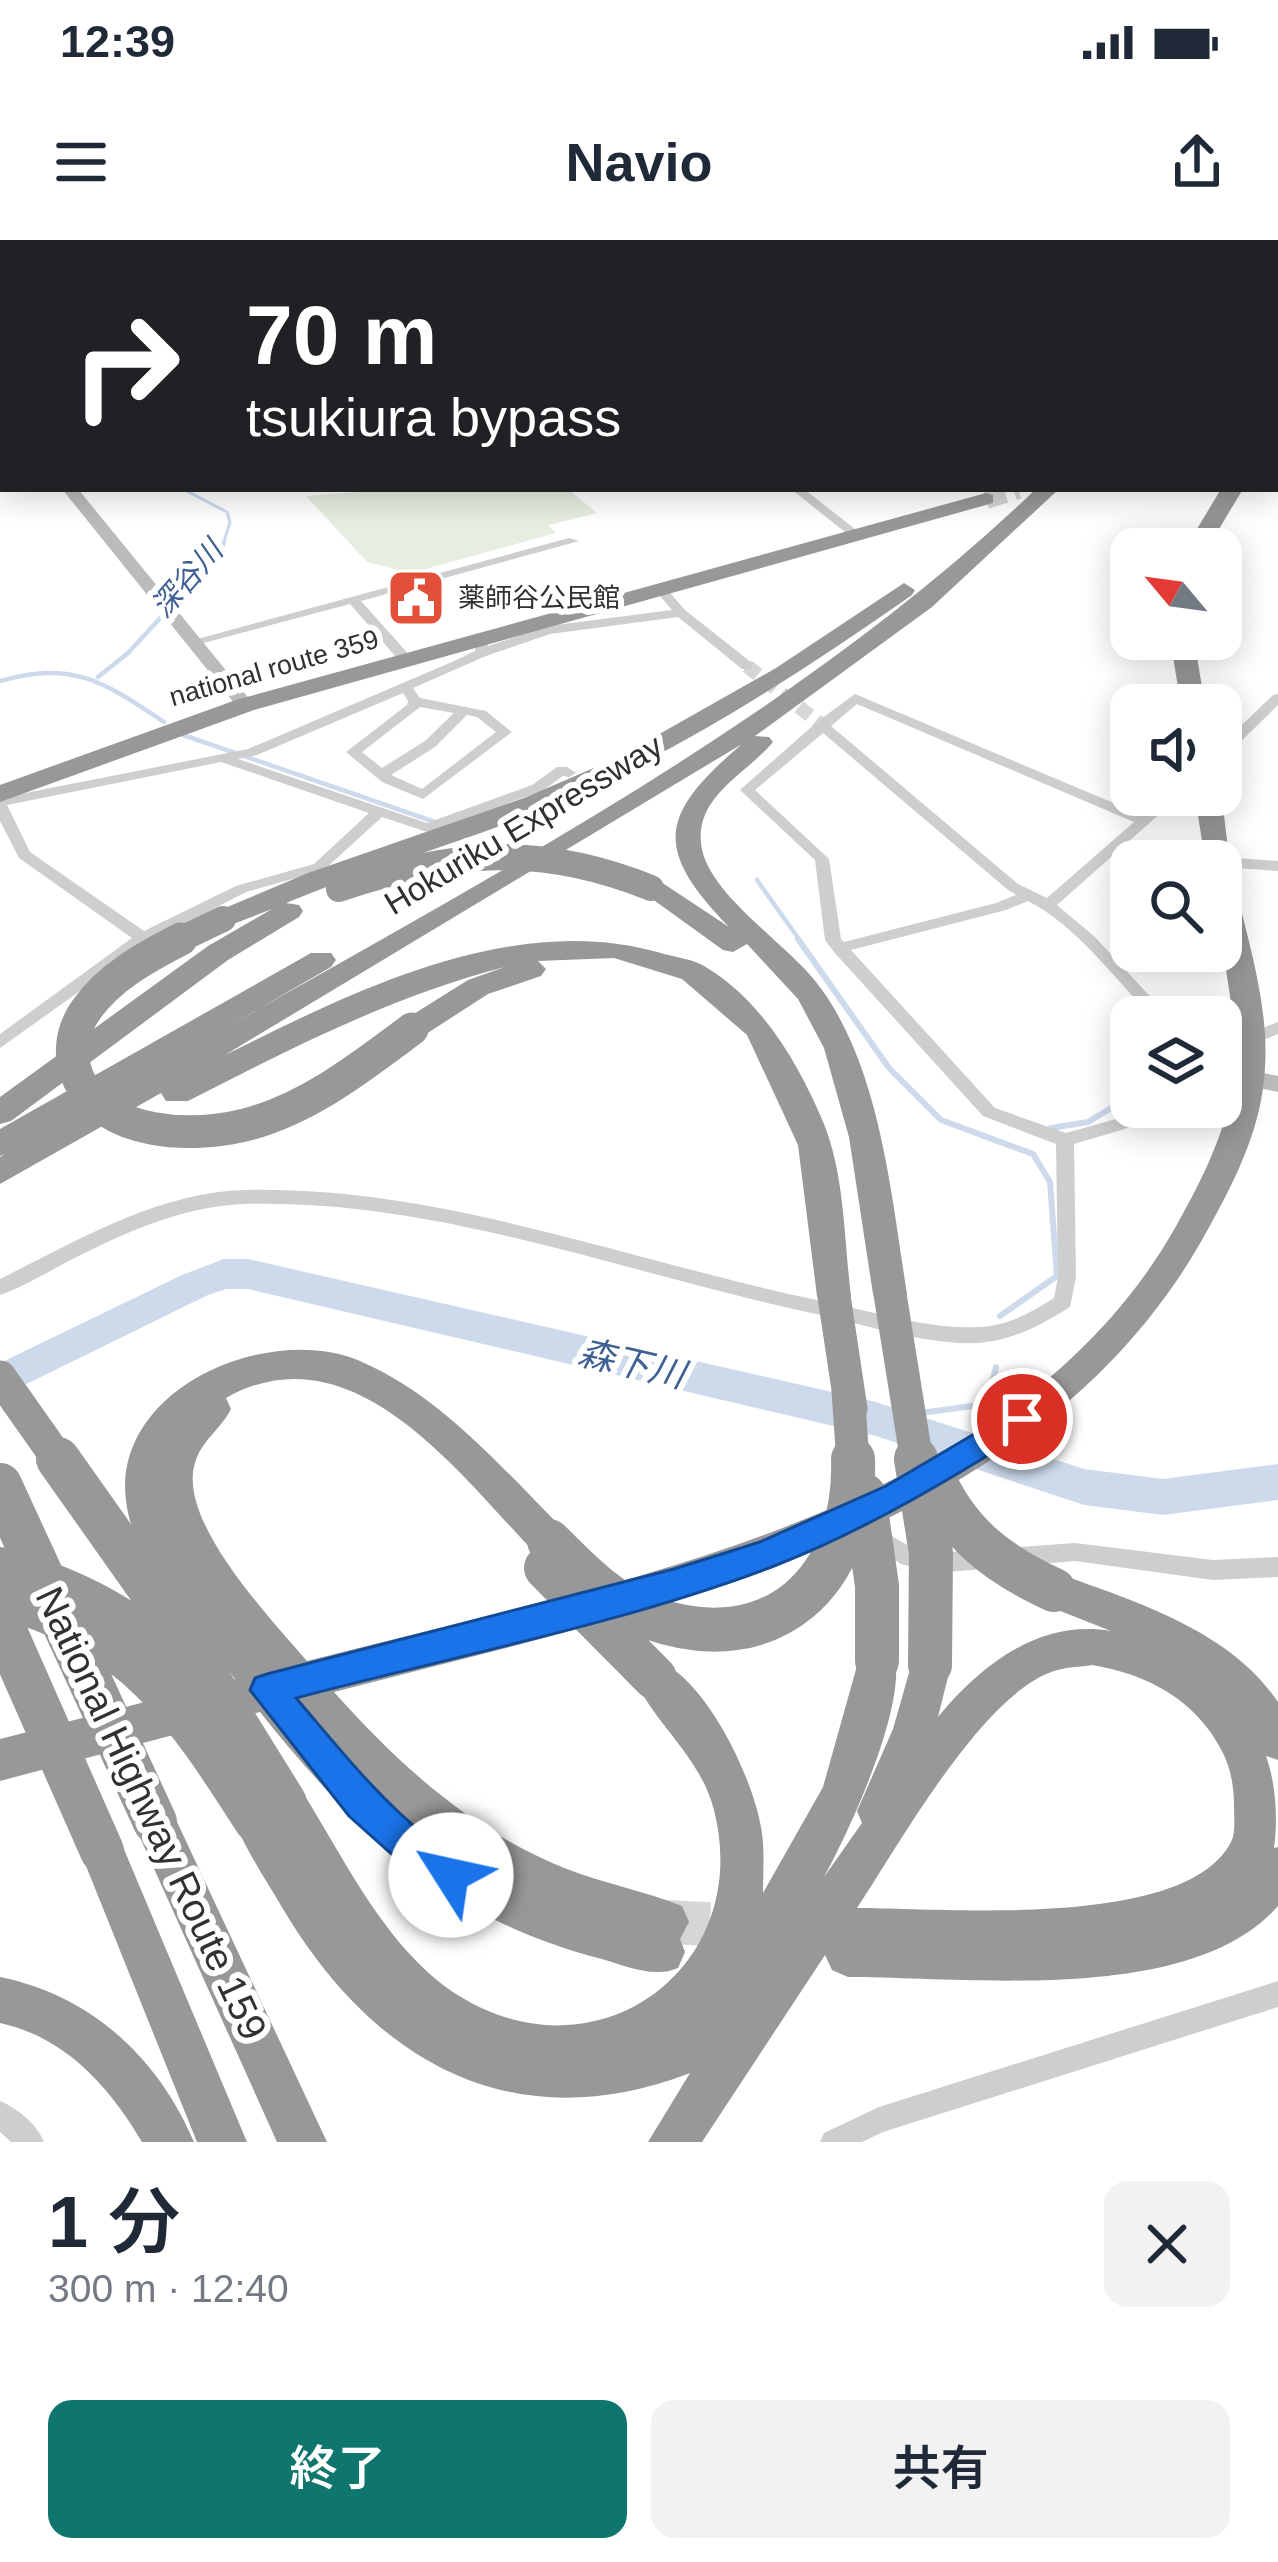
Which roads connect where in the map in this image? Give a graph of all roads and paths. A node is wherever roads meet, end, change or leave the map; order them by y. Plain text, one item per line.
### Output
1 (72, 492) edge
2 (801, 492) edge
3 (1019, 492) edge
4 (1044, 492) edge
5 (1230, 492) edge
6 (986, 499) dead end
7 (1209, 528) edge
8 (854, 533) junction
9 (573, 541) dead end
10 (934, 581) junction
11 (660, 589) junction
12 (352, 600) junction
13 (682, 613) junction
14 (196, 641) junction
15 (481, 646) junction
16 (407, 661) junction
17 (747, 666) tunnel mouth
18 (411, 694) junction
19 (1278, 698) edge
20 (245, 705) junction
21 (464, 711) junction
22 (822, 725) junction
23 (1242, 733) edge
24 (231, 755) junction
25 (569, 773) dead end
26 (382, 775) junction
27 (0, 800) edge
28 (379, 812) junction
29 (1150, 816) edge
30 (1144, 821) junction
31 (1242, 865) edge
32 (1278, 866) edge
33 (1029, 895) junction
34 (1048, 904) junction
35 (143, 938) junction
36 (840, 948) junction
37 (1242, 951) edge
38 (1140, 996) edge
39 (1263, 1034) edge
40 (0, 1042) edge
41 (1249, 1078) edge
42 (854, 1095) junction
43 (796, 1097) junction
44 (0, 1112) edge
45 (1110, 1127) edge
46 (1065, 1140) junction
47 (0, 1144) edge
48 (0, 1172) edge
49 (0, 1185) edge
50 (0, 1288) edge
51 (0, 1377) edge
52 (906, 1387) junction
53 (848, 1391) junction
54 (0, 1485) edge
55 (858, 1516) junction
56 (539, 1546) junction
57 (1278, 1567) edge
58 (0, 1569) edge
59 (0, 1595) edge
60 (0, 1620) edge
61 (284, 1685) junction
62 (1278, 1740) edge
63 (0, 1760) edge
64 (887, 1794) junction
65 (270, 1812) junction
66 (1278, 1870) edge
67 (846, 1929) junction
68 (664, 1937) tunnel mouth
69 (1278, 1994) edge
70 (752, 1995) junction
71 (18, 2004) edge
72 (619, 2044) junction
73 (0, 2114) edge
74 (31, 2142) edge
75 (169, 2142) edge
76 (222, 2142) edge
77 (302, 2142) edge
78 (673, 2142) edge
79 (832, 2142) edge

1 - 14 main road
2 - 8 street
3 - 10 highway, Hokuriku Expressway
4 - 10 highway, Hokuriku Expressway
5 - 7 highway
6 - 8 highway, national route 359
8 - 11 highway, national route 359
9 - 12 street
10 - 42 highway
10 - 43 highway, bridge
10 - 47 highway, Hokuriku Expressway
10 - 48 highway, Hokuriku Expressway
11 - 13 street
11 - 15 highway, national route 359
12 - 14 street
12 - 16 street
13 - 15 street
13 - 17 street
14 - 20 main road
15 - 16 highway, national route 359
15 - 18 street
16 - 20 highway, national route 359
18 - 21 street
18 - 24 street
18 - 26 street
19 - 23 street
20 - 27 highway, national route 359
21 - 26 street
21 - 26 street
22 - 30 street
22 - 33 street
22 - 36 street
24 - 27 street
24 - 28 street
25 - 28 street
27 - 35 street
28 - 35 street
29 - 30 street
30 - 34 street
31 - 32 street
33 - 34 street
33 - 36 street
34 - 38 street
35 - 40 street
36 - 46 street
37 - 39 highway
39 - 41 highway
41 - 55 highway, bridge
42 - 44 highway, bridge
42 - 52 highway, bridge
43 - 49 highway
43 - 53 highway, bridge
45 - 46 street
46 - 50 street
51 - 65 highway, bridge
52 - 62 highway, bridge
52 - 64 highway, bridge
53 - 56 highway, bridge
53 - 72 highway, bridge
54 - 77 highway, National Highway Route 159, bridge
55 - 57 street
55 - 61 highway
56 - 61 highway
56 - 72 highway, bridge
58 - 65 highway, bridge
59 - 65 highway, bridge
60 - 76 highway, National Highway Route 159, bridge
61 - 63 highway
61 - 68 highway
64 - 67 highway
64 - 70 highway
65 - 70 highway
65 - 72 highway
66 - 67 highway
67 - 67 highway
67 - 70 highway
67 - 78 highway
69 - 79 street
71 - 75 highway
73 - 74 street

